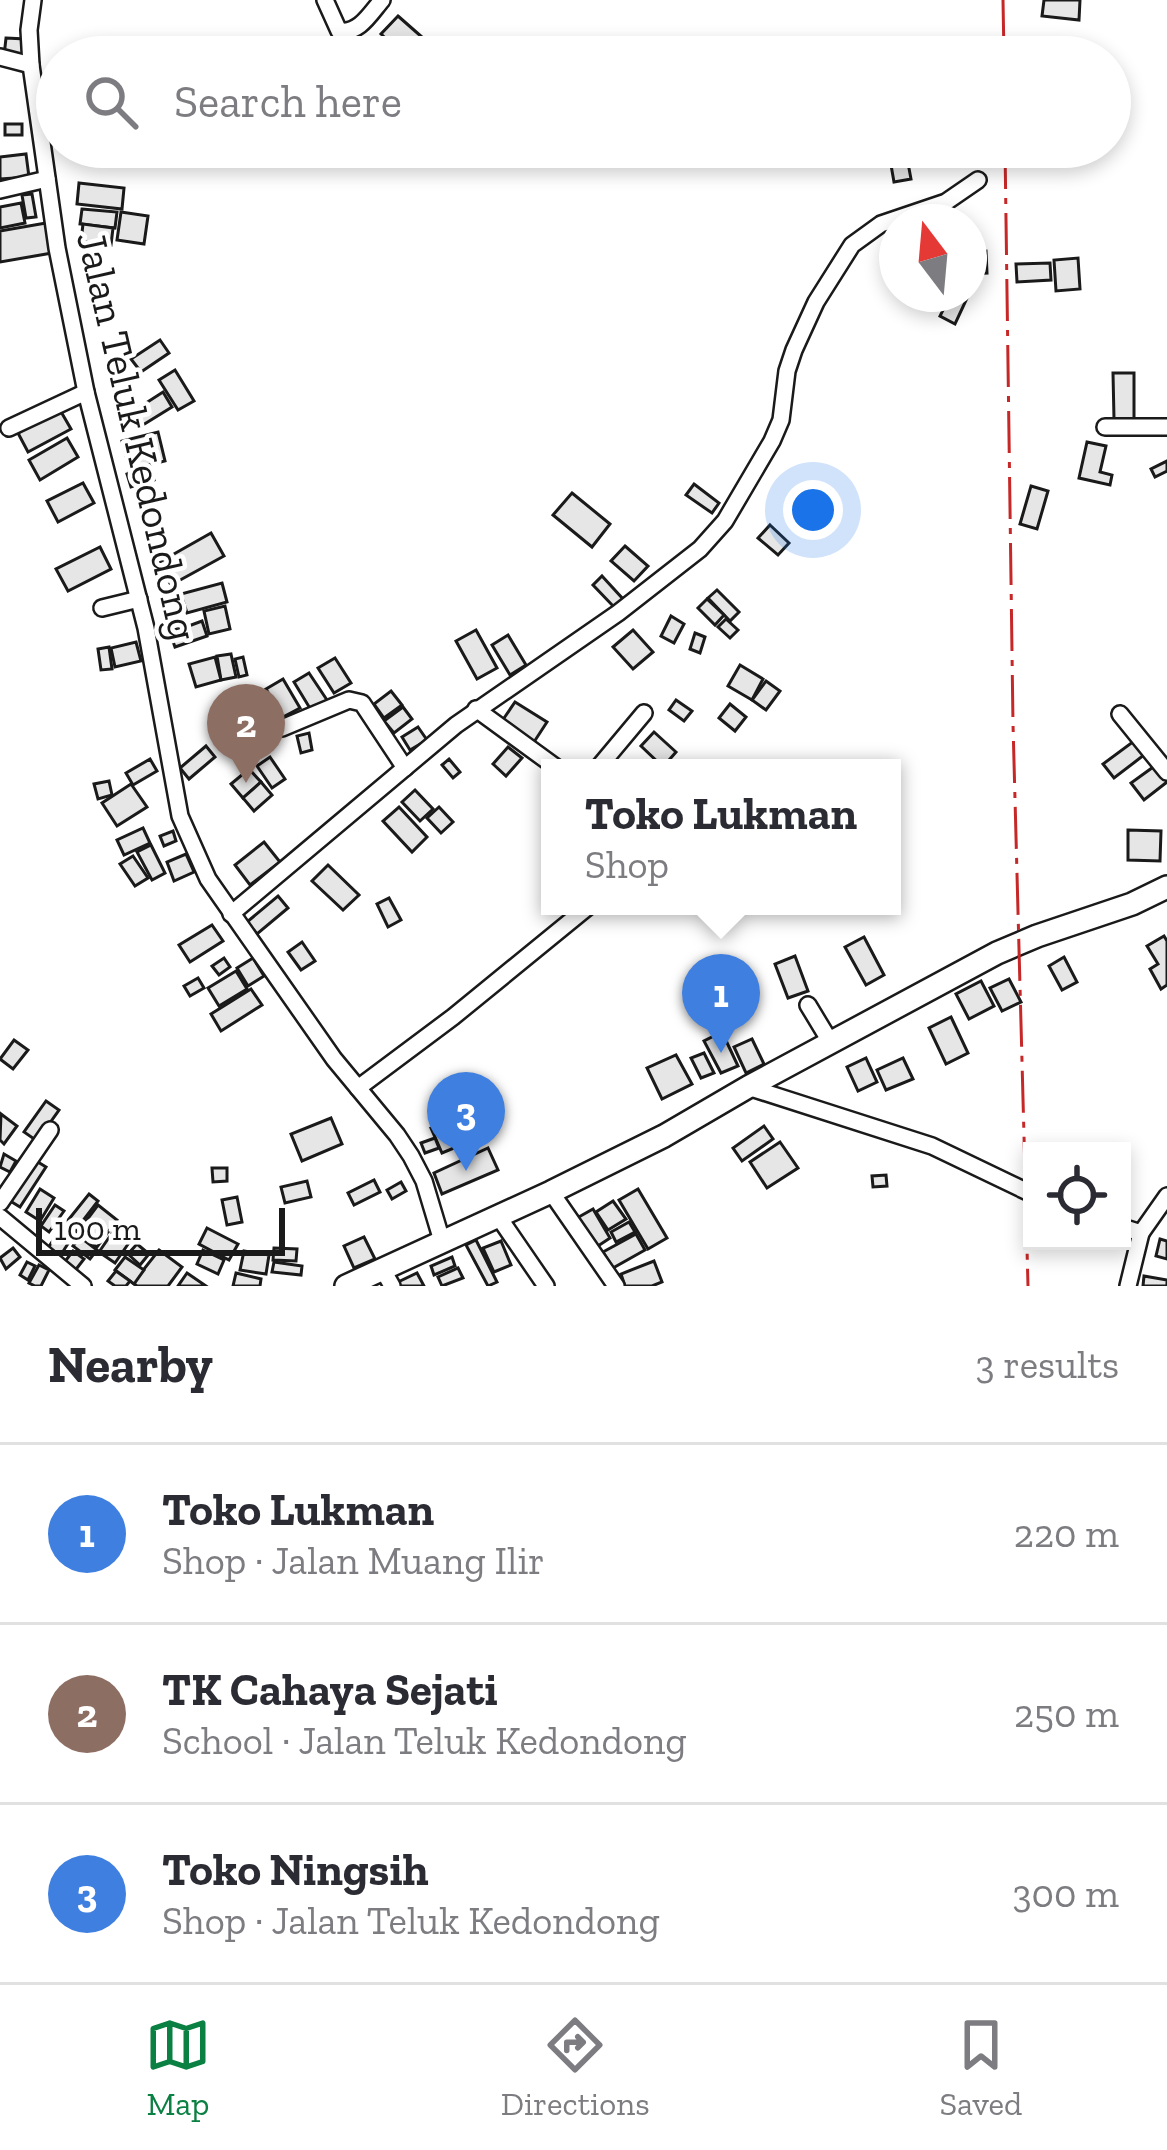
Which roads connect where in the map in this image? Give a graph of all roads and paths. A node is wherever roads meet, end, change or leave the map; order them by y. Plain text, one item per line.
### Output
1 (33, 0) edge
2 (325, 0) edge
3 (382, 0) edge
4 (0, 56) edge
5 (31, 65) junction
6 (36, 101) edge
7 (45, 168) edge
8 (47, 179) junction
9 (978, 180) dead end
10 (0, 190) edge
11 (86, 392) junction
12 (1105, 427) dead end
13 (9, 428) dead end
14 (1167, 428) edge
15 (139, 599) junction
16 (102, 608) dead end
17 (476, 710) junction
18 (644, 713) dead end
19 (1120, 714) dead end
20 (282, 728) dead end
21 (544, 759) edge
22 (606, 759) edge
23 (405, 768) junction
24 (1167, 772) edge
25 (1167, 887) edge
26 (231, 914) junction
27 (578, 915) edge
28 (808, 1005) dead end
29 (831, 1043) junction
30 (748, 1087) junction
31 (358, 1088) junction
32 (50, 1130) dead end
33 (1023, 1191) edge
34 (551, 1192) junction
35 (1167, 1196) edge
36 (0, 1203) edge
37 (498, 1216) junction
38 (0, 1217) edge
39 (1131, 1230) edge
40 (1141, 1233) junction
41 (408, 1262) edge
42 (82, 1286) edge
43 (346, 1286) edge
44 (545, 1286) edge
45 (616, 1286) edge
46 (1128, 1286) edge

1 - 5 street, Jalan Teluk Kedondong
2 - 3 street
4 - 5 street
5 - 6 street, Jalan Teluk Kedondong
7 - 8 street, Jalan Teluk Kedondong
8 - 10 street
8 - 11 street, Jalan Teluk Kedondong
9 - 17 street
11 - 13 street
11 - 15 street, Jalan Teluk Kedondong
12 - 14 street
15 - 16 street
15 - 26 street, Jalan Teluk Kedondong
17 - 21 street
17 - 23 street
18 - 22 street
19 - 24 street
20 - 23 street
23 - 26 street
25 - 29 main road
26 - 31 street, Jalan Teluk Kedondong
27 - 31 street
28 - 29 street
29 - 30 main road
30 - 33 street
30 - 34 main road
31 - 41 street, Jalan Teluk Kedondong
32 - 36 street
34 - 37 main road
34 - 45 street
35 - 40 street
37 - 41 main road
37 - 44 street
38 - 42 street
39 - 40 street
40 - 46 street
41 - 43 main road

